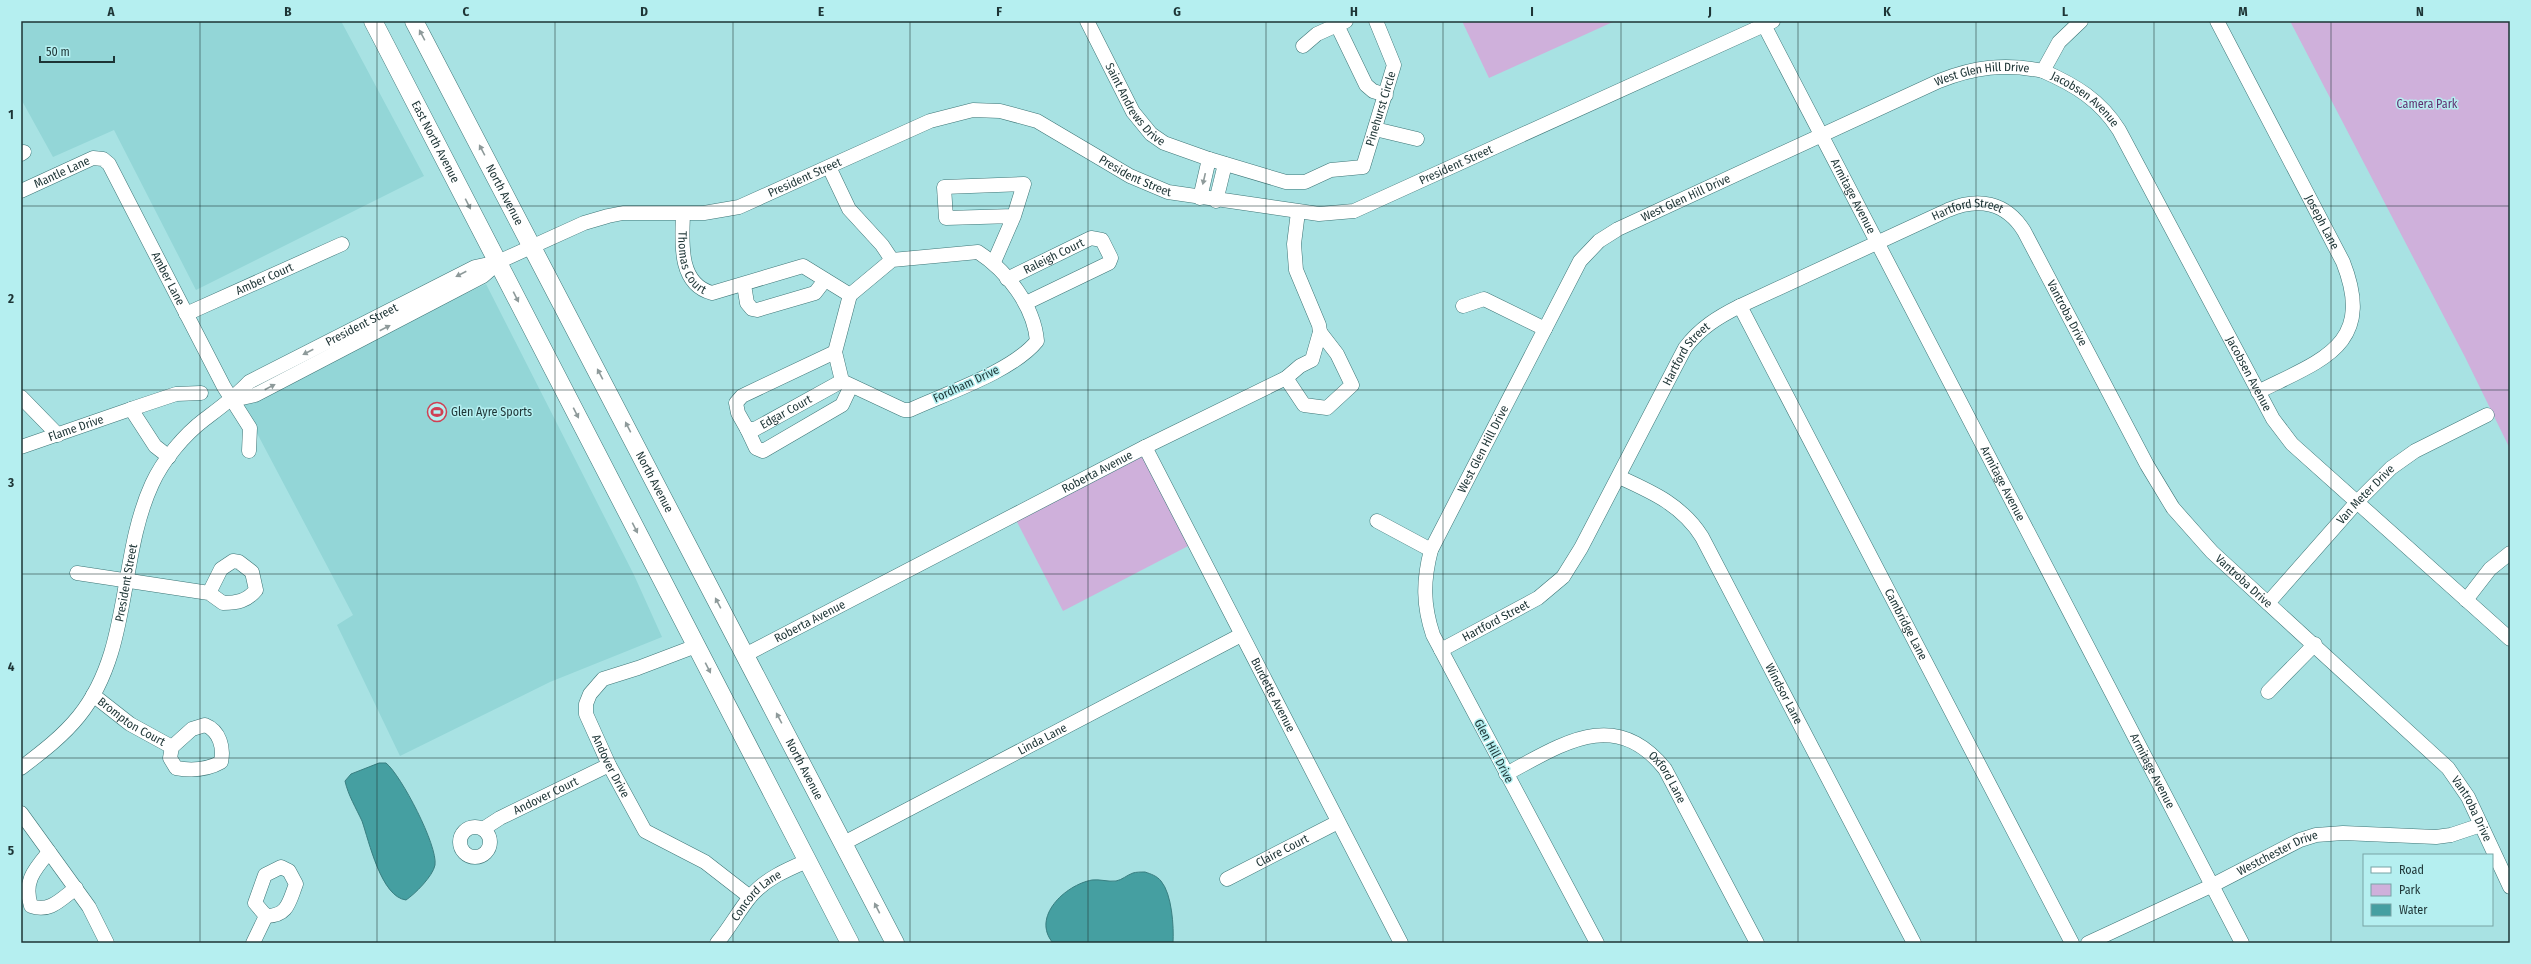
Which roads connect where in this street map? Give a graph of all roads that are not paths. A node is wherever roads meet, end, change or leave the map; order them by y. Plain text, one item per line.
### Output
1 (373, 21) edge
2 (414, 21) edge
3 (1087, 21) edge
4 (1376, 21) edge
5 (2081, 21) edge
6 (2217, 21) edge
7 (1342, 23) edge
8 (1768, 23) edge
9 (1303, 46) dead end
10 (2043, 71) junction
11 (1386, 95) junction
12 (1375, 129) junction
13 (1822, 136) junction
14 (1418, 139) dead end
15 (104, 159) joint
16 (1209, 159) junction
17 (1225, 164) junction
18 (829, 167) junction
19 (1330, 170) joint
20 (21, 191) edge
21 (1200, 198) junction
22 (1216, 201) junction
23 (1298, 212) junction
24 (683, 214) junction
25 (1014, 216) junction
26 (2027, 236) joint
27 (1877, 242) junction
28 (342, 244) dead end
29 (533, 246) junction
30 (892, 260) junction
31 (498, 262) junction
32 (994, 262) junction
33 (1007, 279) junction
34 (825, 280) junction
35 (744, 285) junction
36 (850, 296) junction
37 (1026, 303) junction
38 (1463, 306) dead end
39 (1740, 306) junction
40 (186, 314) junction
41 (1545, 329) junction
42 (1320, 332) junction
43 (835, 352) junction
44 (1286, 378) junction
45 (846, 384) junction
46 (2258, 392) junction
47 (201, 393) dead end
48 (21, 397) edge
49 (233, 400) junction
50 (130, 409) junction
51 (2487, 415) dead end
52 (747, 428) junction
53 (58, 435) junction
54 (21, 447) edge
55 (1145, 447) junction
56 (249, 451) dead end
57 (169, 457) junction
58 (1619, 477) junction
59 (2358, 502) junction
60 (1377, 521) dead end
61 (1431, 550) junction
62 (2510, 553) edge
63 (77, 573) dead end
64 (127, 580) junction
65 (209, 594) dead end
66 (2466, 600) junction
67 (2268, 603) junction
68 (1241, 635) junction
69 (2510, 639) edge
70 (2314, 644) junction
71 (696, 646) junction
72 (1441, 650) junction
73 (745, 655) junction
74 (2268, 692) dead end
75 (93, 695) junction
76 (172, 747) dead end
77 (609, 765) junction
78 (21, 768) edge
79 (1506, 774) junction
80 (21, 814) edge
81 (1338, 822) junction
82 (2480, 825) junction
83 (483, 829) dead end
84 (844, 843) junction
85 (49, 852) junction
86 (807, 861) junction
87 (1227, 879) dead end
88 (2212, 886) junction
89 (2510, 887) edge
90 (76, 888) junction
91 (750, 897) junction
92 (266, 916) dead end
93 (107, 943) edge
94 (252, 943) edge
95 (717, 943) edge
96 (850, 943) edge
97 (895, 943) edge
98 (1401, 943) edge
99 (1596, 943) edge
100 (1757, 943) edge
101 (1914, 943) edge
102 (2072, 943) edge
103 (2088, 943) edge
104 (2242, 943) edge

1 -> 31 main road, East North Avenue
29 -> 2 main road, North Avenue
3 - 16 street, Saint Andrews Drive
4 - 11 street, Pinehurst Circle
5 - 10 street, West Glen Hill Drive
6 - 46 street, Joseph Lane
7 - 9 street
7 - 11 street
8 - 13 street, Armitage Avenue
8 - 23 street, President Street
10 - 13 street, West Glen Hill Drive
10 - 46 street, Jacobsen Avenue
11 - 12 street, Pinehurst Circle
12 - 14 street
12 - 19 street, Pinehurst Circle
13 - 27 street, Armitage Avenue
13 - 41 street, West Glen Hill Drive
15 - 20 street, Mantle Lane
15 - 40 street, Amber Lane
16 - 17 street, Saint Andrews Drive
16 -> 21 street
17 - 19 street, Saint Andrews Drive
17 - 22 street
18 - 21 street, President Street
18 - 24 street, President Street
18 - 30 street
21 - 22 street, President Street
22 - 23 street, President Street
23 - 42 street, Roberta Avenue
24 - 29 street, President Street
24 - 35 street, Thomas Court
25 - 25 street
25 - 32 street
26 - 27 street, Hartford Street
26 - 67 street, Vantroba Drive
27 - 39 street, Hartford Street
27 - 88 street, Armitage Avenue
28 - 40 street, Amber Court
29 - 31 street, President Street
73 -> 29 main road, North Avenue
30 - 32 street, Fordham Drive
30 - 36 street
31 - 49 street, President Street
31 -> 71 main road
32 - 33 street, Fordham Drive
33 - 37 street, Fordham Drive
33 - 37 street, Raleigh Court
34 - 35 street, Thomas Court
34 - 35 street
34 - 36 street, Thomas Court
36 - 43 street
37 - 45 street, Fordham Drive
38 - 41 street
39 - 58 street, Hartford Street
39 - 102 street, Cambridge Lane
40 - 49 street, Amber Lane
41 - 61 street, West Glen Hill Drive
42 - 44 street, Roberta Avenue
42 - 44 street
43 - 45 street
43 - 52 street, Edgar Court
44 - 55 street, Roberta Avenue
45 - 52 street, Edgar Court
45 - 52 street
46 - 59 street, Jacobsen Avenue
47 - 50 street, Flame Drive
48 - 53 street
49 - 56 street, Amber Lane
49 - 57 street, President Street
50 - 53 street, Flame Drive
50 - 57 street
51 - 59 street, Van Meter Drive
53 - 54 street, Flame Drive
55 - 68 street, Burdette Avenue
55 - 73 street, Roberta Avenue
57 - 64 street, President Street
58 - 72 street, Hartford Street
58 - 101 street, Windsor Lane
59 - 66 street, Jacobsen Avenue
59 - 67 street, Van Meter Drive
60 - 61 street
61 - 72 street, Glen Hill Drive
62 - 66 street
63 - 64 street
64 - 65 street
64 - 75 street, President Street
66 - 69 street, Jacobsen Avenue
67 - 70 street, Vantroba Drive
68 - 81 street, Burdette Avenue
68 - 84 street, Linda Lane
70 - 74 street
70 - 82 street, Vantroba Drive
71 - 77 street, Andover Drive
71 -> 86 main road
72 - 79 street, Glen Hill Drive
84 -> 73 main road, North Avenue
75 - 76 street, Brompton Court
75 - 78 street, President Street
77 - 83 street, Andover Court
77 - 91 street, Andover Drive
79 - 99 street, Glen Hill Drive
79 - 100 street, Oxford Lane
80 - 85 street
81 - 87 street, Claire Court
81 - 98 street, Burdette Avenue
82 - 88 street, Westchester Drive
82 - 89 street, Vantroba Drive
97 -> 84 main road, North Avenue
85 - 90 street
85 - 90 street
86 - 91 street, Concord Lane
86 - 96 main road
88 - 103 street, Westchester Drive
88 - 104 street, Armitage Avenue
90 - 93 street
91 - 95 street, Concord Lane
92 - 94 street

